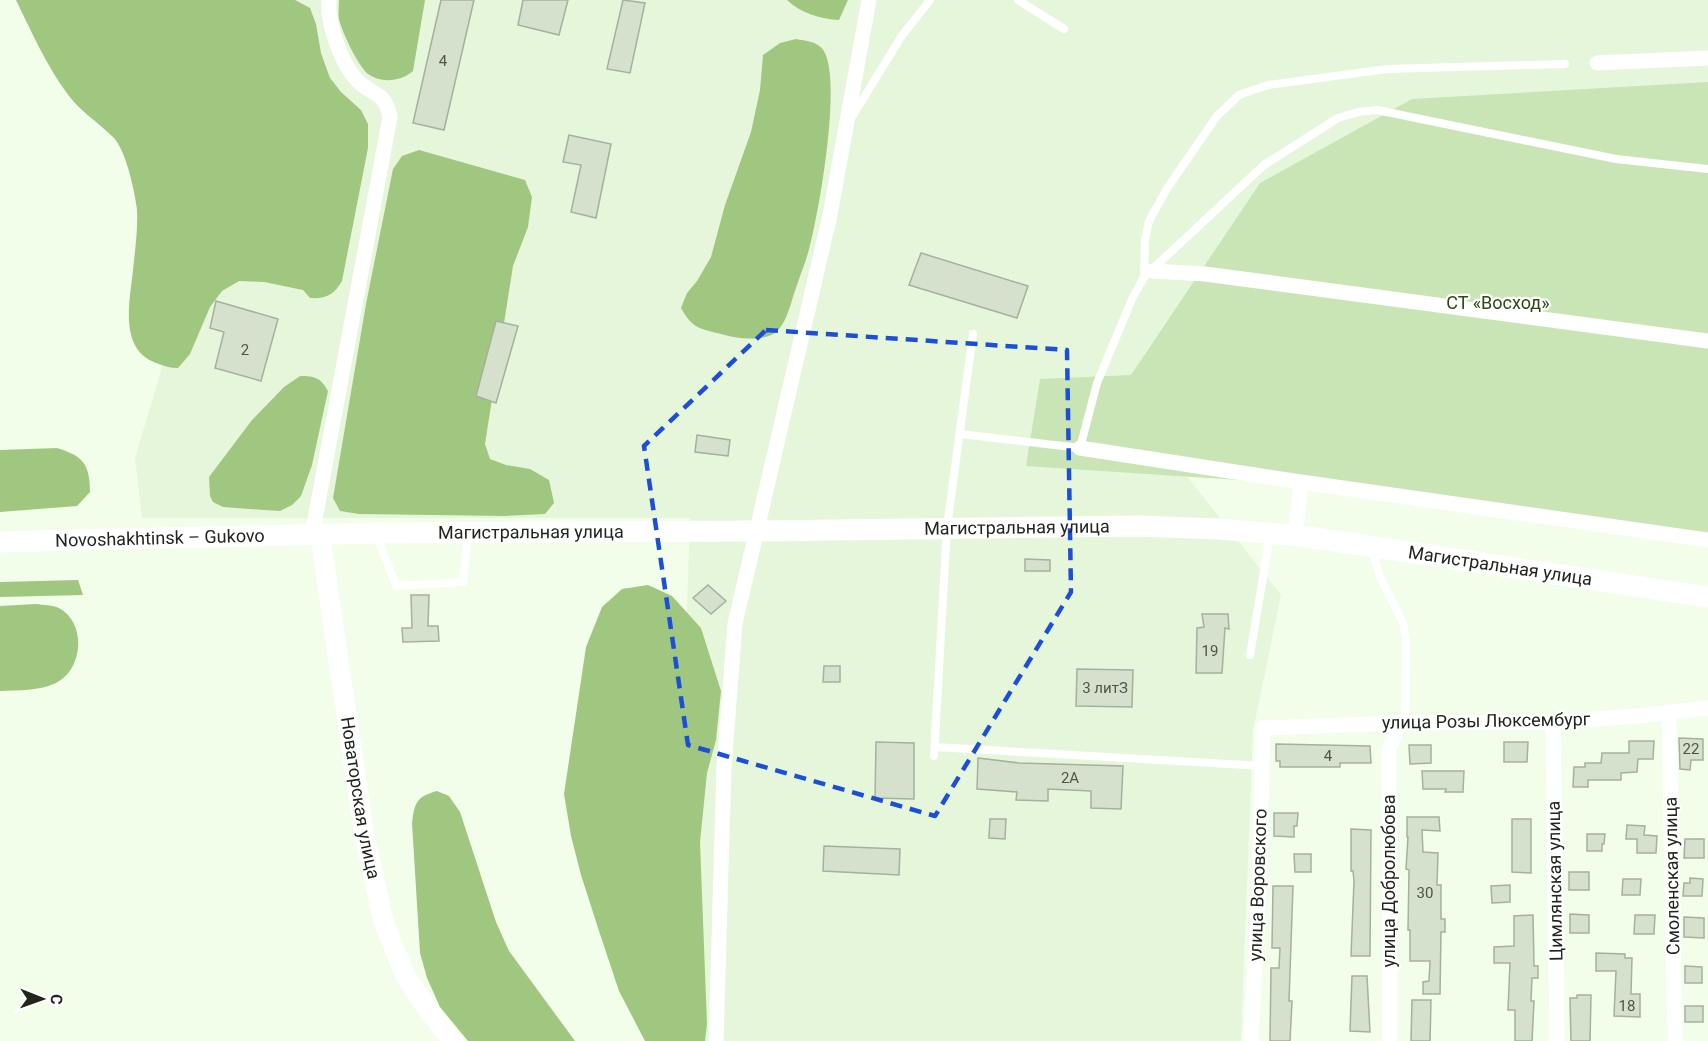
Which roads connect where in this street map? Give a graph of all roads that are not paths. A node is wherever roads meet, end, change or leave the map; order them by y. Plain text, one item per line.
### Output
1 (329, 0) edge
2 (869, 0) edge
3 (930, 0) edge
4 (1018, 0) edge
5 (1064, 29) dead end
6 (1708, 58) edge
7 (1597, 63) dead end
8 (1565, 64) dead end
9 (846, 126) junction
10 (1708, 169) edge
11 (1148, 274) junction
12 (973, 334) dead end
13 (1708, 341) edge
14 (960, 434) junction
15 (1080, 448) junction
16 (1301, 482) junction
17 (947, 527) junction
18 (756, 531) junction
19 (468, 532) junction
20 (376, 533) junction
21 (1271, 534) junction
22 (316, 535) junction
23 (1294, 536) junction
24 (1708, 540) edge
25 (0, 542) edge
26 (1372, 546) junction
27 (1708, 597) edge
28 (1250, 655) dead end
29 (1708, 708) edge
30 (1669, 712) junction
31 (1553, 722) junction
32 (1402, 723) junction
33 (1263, 728) joint
34 (935, 747) junction
35 (934, 756) dead end
36 (1263, 766) junction
37 (453, 1041) edge
38 (716, 1041) edge
39 (1251, 1041) edge
40 (1390, 1041) edge
41 (1557, 1041) edge
42 (1675, 1041) edge

1 - 22 street
2 - 9 street
3 - 9 lane
4 - 5 lane
6 - 7 street
8 - 11 lane
9 - 18 street
10 - 11 lane
11 - 13 street
11 - 15 lane
12 - 14 lane
14 - 15 lane
14 - 17 lane
15 - 16 street
16 - 23 street
16 - 24 street
17 - 18 main road, Магистральная улица
17 - 21 main road, Магистральная улица
17 - 34 lane
18 - 19 main road, Магистральная улица
18 - 38 street
19 - 20 main road, Магистральная улица
19 - 20 lane
20 - 22 main road, Магистральная улица
21 - 23 main road, Магистральная улица
21 - 28 lane
22 - 25 main road, Novoshakhtinsk – Gukovo
22 - 37 street, Новаторская улица
23 - 26 main road, Магистральная улица
26 - 27 main road, Магистральная улица
26 - 32 lane
29 - 30 street, улица Розы Люксембург
30 - 31 street, улица Розы Люксембург
30 - 42 street, Смоленская улица
31 - 32 street, улица Розы Люксембург
31 - 41 street, Цимлянская улица
32 - 33 street, улица Розы Люксембург
32 - 40 street, улица Добролюбова
33 - 36 street, улица Воровского
34 - 35 lane
34 - 36 lane
36 - 39 street, улица Воровского

